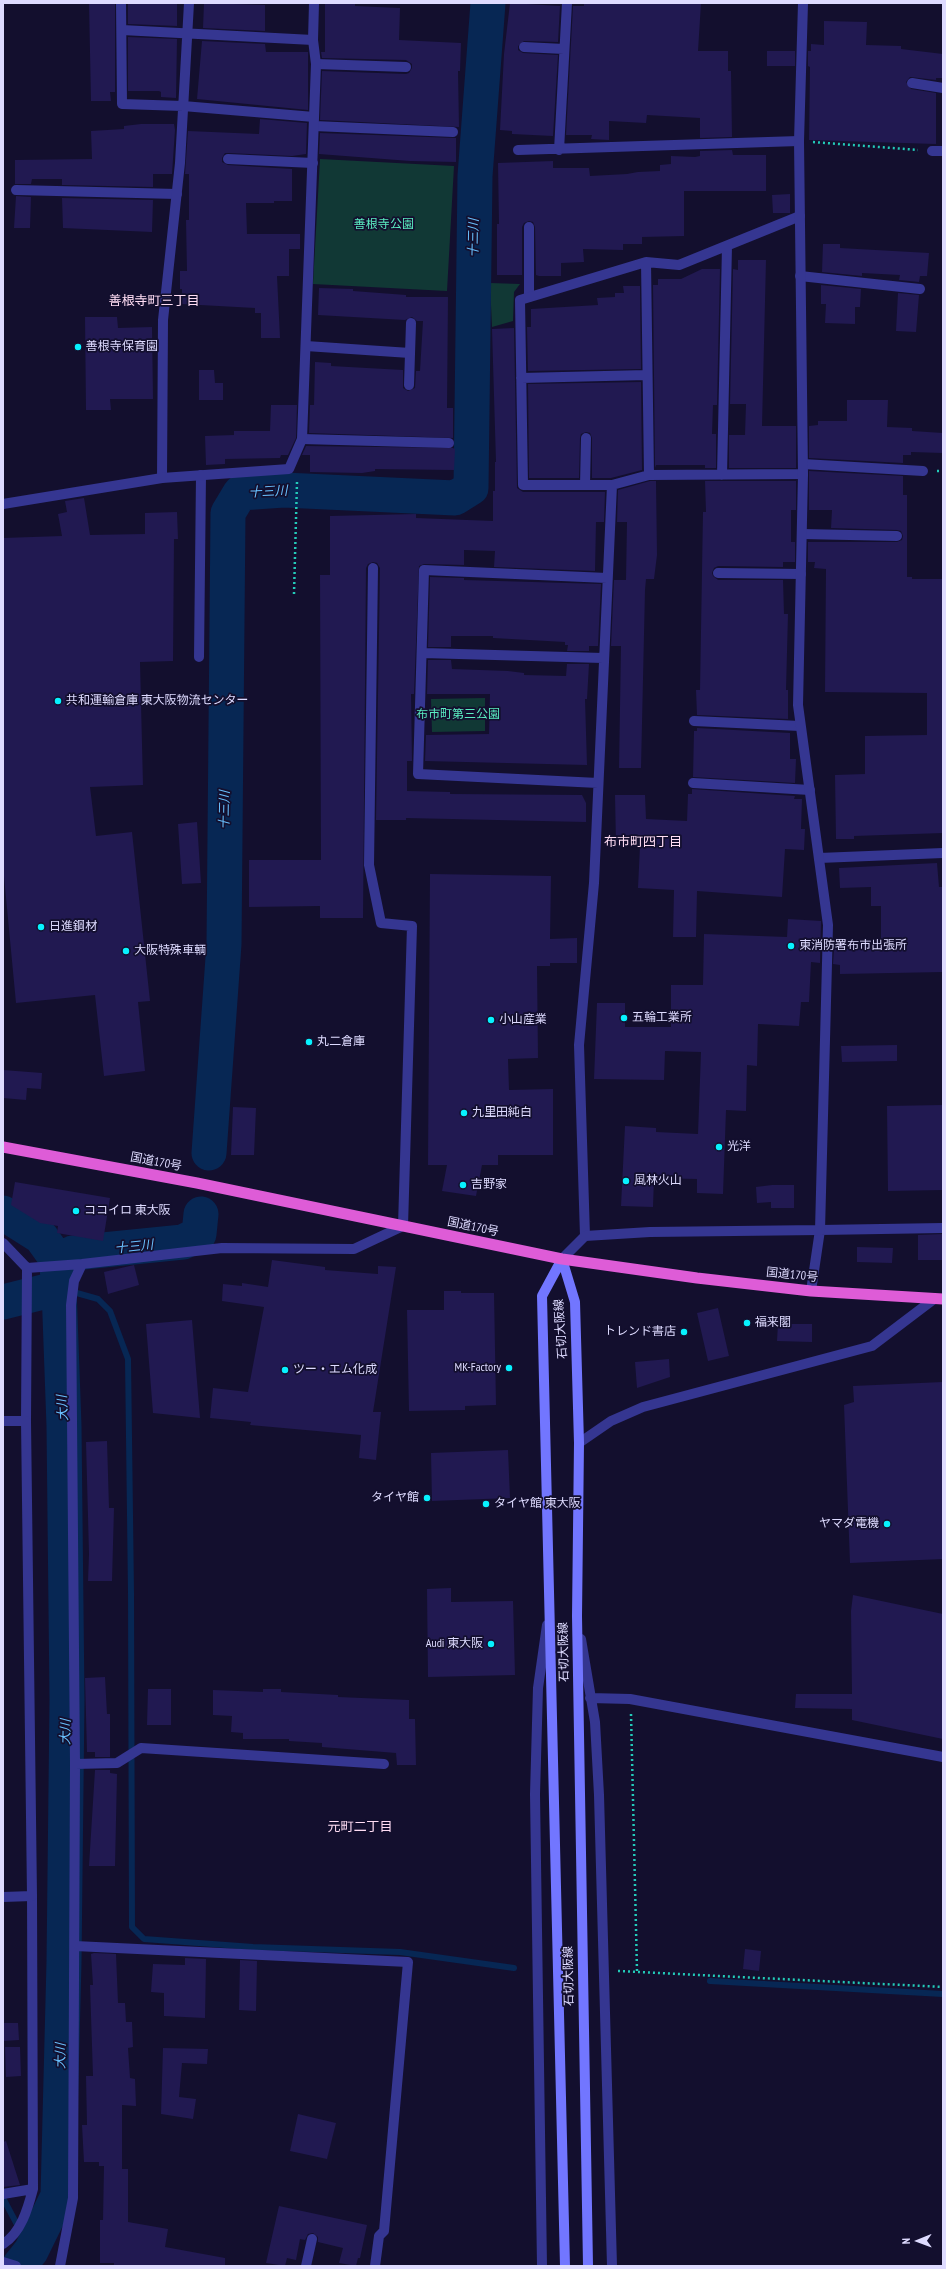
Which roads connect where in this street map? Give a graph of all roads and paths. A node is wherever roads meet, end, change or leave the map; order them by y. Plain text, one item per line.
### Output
1 (121, 3) edge
2 (189, 3) edge
3 (314, 3) edge
4 (567, 3) edge
5 (803, 3) edge
6 (122, 30) junction
7 (186, 34) junction
8 (313, 40) junction
9 (524, 47) dead end
10 (564, 49) junction
11 (316, 64) junction
12 (406, 67) dead end
13 (912, 83) dead end
14 (943, 88) edge
15 (183, 106) junction
16 (314, 122) junction
17 (453, 132) dead end
18 (799, 141) junction
19 (518, 150) dead end
20 (559, 150) junction
21 (932, 151) joint
22 (943, 151) edge
23 (228, 159) dead end
24 (313, 163) junction
25 (16, 190) dead end
26 (177, 194) junction
27 (800, 216) junction
28 (529, 227) dead end
29 (727, 246) junction
30 (646, 262) junction
31 (800, 276) junction
32 (920, 289) dead end
33 (529, 297) junction
34 (411, 323) dead end
35 (306, 346) junction
36 (410, 353) junction
37 (647, 375) junction
38 (521, 378) junction
39 (409, 385) dead end
40 (586, 438) dead end
41 (302, 439) junction
42 (449, 443) dead end
43 (803, 469) junction
44 (923, 471) dead end
45 (201, 475) junction
46 (722, 475) junction
47 (649, 476) junction
48 (162, 478) junction
49 (291, 482) dead end
50 (585, 485) junction
51 (612, 485) junction
52 (3, 504) edge
53 (802, 534) junction
54 (897, 536) dead end
55 (373, 568) dead end
56 (718, 574) dead end
57 (801, 574) junction
58 (607, 578) junction
59 (294, 594) dead end
60 (423, 654) junction
61 (199, 657) dead end
62 (603, 658) junction
63 (694, 722) dead end
64 (800, 726) junction
65 (598, 783) junction
66 (693, 783) dead end
67 (810, 790) junction
68 (943, 853) edge
69 (819, 858) junction
70 (3, 1147) edge
71 (403, 1226) junction
72 (943, 1228) edge
73 (820, 1230) junction
74 (585, 1236) junction
75 (3, 1243) edge
76 (562, 1259) junction
77 (77, 1265) junction
78 (29, 1271) junction
79 (811, 1291) junction
80 (938, 1299) edge
81 (3, 1421) edge
82 (26, 1421) junction
83 (579, 1443) junction
84 (548, 1614) junction
85 (576, 1616) junction
86 (590, 1698) junction
87 (630, 1699) junction
88 (943, 1757) edge
89 (75, 1764) junction
90 (384, 1764) dead end
91 (32, 1896) junction
92 (3, 1897) edge
93 (75, 1946) junction
94 (603, 1971) junction
95 (638, 1971) junction
96 (943, 1987) edge
97 (33, 2189) junction
98 (3, 2194) edge
99 (312, 2239) dead end
100 (3, 2244) edge
101 (3, 2262) edge
102 (310, 2265) edge
103 (16, 2266) edge
104 (60, 2266) edge
105 (375, 2266) edge
106 (542, 2266) edge
107 (565, 2266) edge
108 (588, 2266) edge
109 (612, 2266) edge

1 - 6 street
2 - 7 street
3 - 8 street
4 - 10 street
5 - 18 street
6 - 7 street
6 - 15 street
7 - 8 street
7 - 15 street
8 - 11 street
9 - 10 street
10 - 20 street
11 - 12 street
11 - 16 street
13 - 14 street
15 - 16 street
15 - 26 street
16 - 17 street
16 - 24 street
18 - 20 street
18 - 21 path
18 - 27 street
19 - 20 street
21 - 22 street
23 - 24 street
24 - 35 street
25 - 26 street
26 - 48 street
27 - 29 street
27 - 31 street
28 - 33 street
29 - 30 street
29 - 46 street
30 - 33 street
30 - 37 street
31 - 32 street
31 - 43 street
33 - 38 street
34 - 36 street
35 - 36 street
35 - 41 street
36 - 39 street
37 - 38 street
37 - 47 street
38 - 50 street
40 - 50 street
41 - 42 street
41 - 45 street
43 - 44 street
43 - 46 street
43 - 53 street
45 - 48 street
45 - 61 street
46 - 47 street
47 - 51 street
48 - 52 street
49 - 59 path
50 - 51 street
51 - 58 street
53 - 54 street
53 - 57 street
55 - 71 street
56 - 57 street
57 - 64 street
58 - 60 street
58 - 62 street
60 - 62 street
60 - 65 street
62 - 65 street
63 - 64 street
64 - 67 street
65 - 74 street
66 - 67 street
67 - 69 street
68 - 69 street
69 - 73 street
70 - 71 highway, 国道170号
71 - 76 highway, 国道170号
71 - 77 street
72 - 73 street
73 - 74 street
73 - 79 street
74 - 76 street
75 - 78 street
76 - 79 highway, 国道170号
76 - 83 main road, 石切大阪線
76 - 84 main road, 石切大阪線
77 - 78 street
77 - 89 street
78 - 82 street
79 - 80 highway, 国道170号
80 - 83 street
81 - 82 street
82 - 91 street
83 - 85 main road, 石切大阪線
84 - 106 street
84 - 107 main road, 石切大阪線
85 - 86 street
85 - 108 main road, 石切大阪線
86 - 87 street
86 - 94 street
87 - 88 street
87 - 95 path
89 - 90 street
89 - 93 street
91 - 92 street
91 - 97 street
93 - 104 street
93 - 105 street
94 - 95 path
94 - 109 street
95 - 96 path
97 - 98 street
97 - 100 street
99 - 102 street
101 - 103 street

